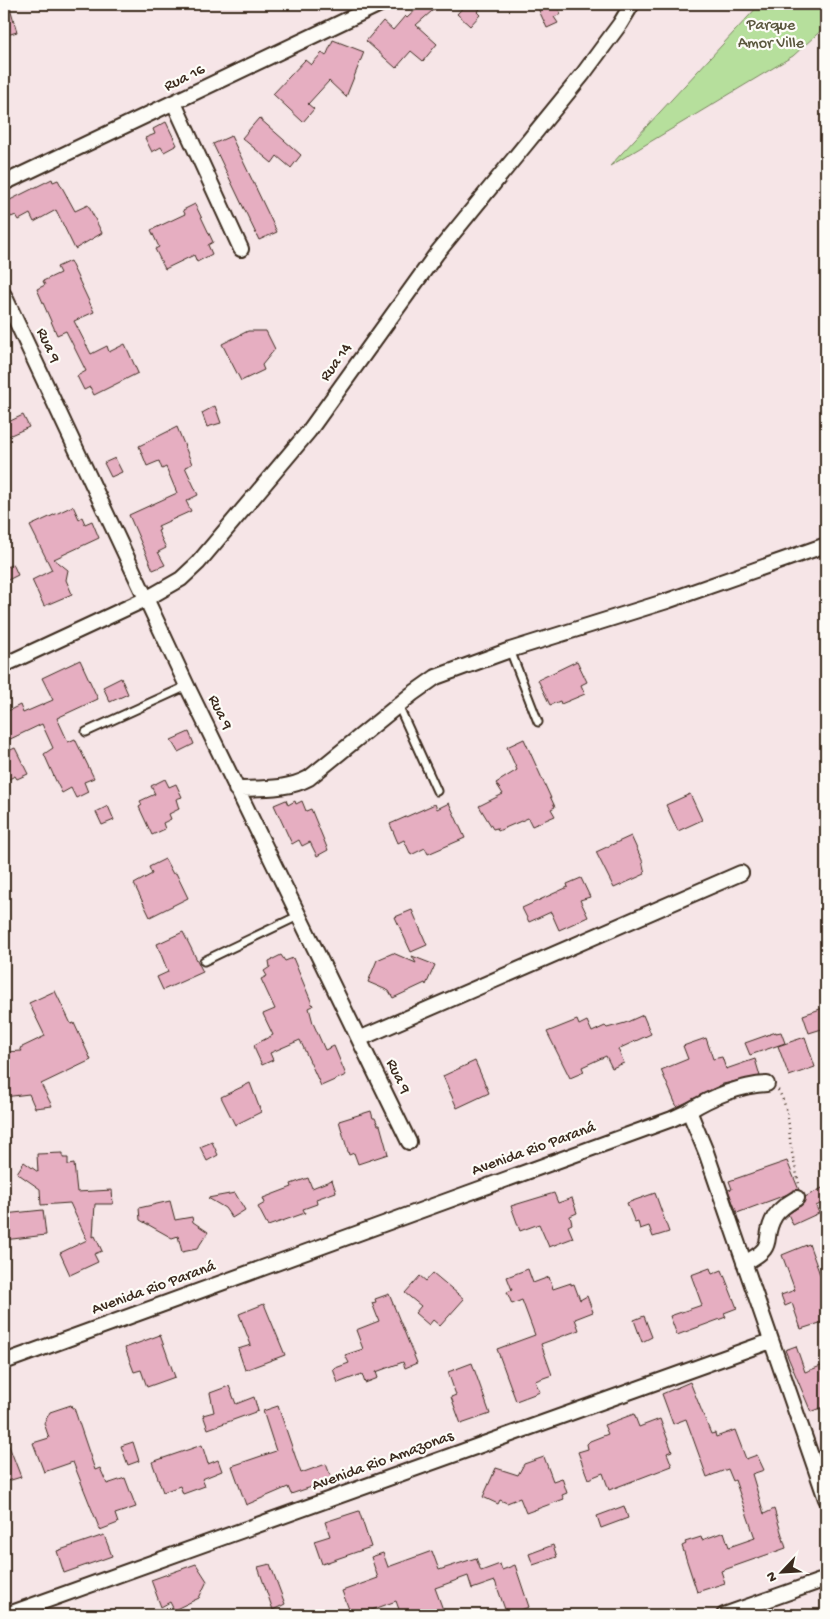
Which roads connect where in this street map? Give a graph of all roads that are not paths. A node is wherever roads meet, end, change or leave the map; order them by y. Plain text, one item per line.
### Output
1 (380, 4) edge
2 (632, 4) edge
3 (174, 103) junction
4 (4, 183) edge
5 (241, 249) dead end
6 (4, 295) edge
7 (826, 545) edge
8 (146, 600) junction
9 (510, 650) junction
10 (4, 664) edge
11 (187, 686) junction
12 (398, 705) junction
13 (538, 722) dead end
14 (86, 732) dead end
15 (236, 789) junction
16 (437, 790) dead end
17 (741, 873) dead end
18 (298, 916) junction
19 (204, 961) dead end
20 (359, 1038) junction
21 (767, 1084) road end
22 (689, 1111) junction
23 (409, 1142) dead end
24 (796, 1198) road end
25 (744, 1263) junction
26 (771, 1341) junction
27 (4, 1362) edge
28 (826, 1499) edge
29 (826, 1579) edge
30 (6, 1615) edge
31 (724, 1615) edge

1 - 3 street, Rua 16
2 - 8 street, Rua 14
3 - 4 street, Rua 16
3 - 5 street
6 - 8 street, Rua 9
7 - 9 street
8 - 10 street, Rua 14
8 - 11 street, Rua 9
9 - 12 street
9 - 13 lane
11 - 14 lane
11 - 15 street, Rua 9
12 - 15 street
12 - 16 lane
15 - 18 street, Rua 9
17 - 20 street
18 - 19 lane
18 - 20 street, Rua 9
20 - 23 street, Rua 9
21 - 22 street, Avenida Rio Paraná
22 - 25 street
22 - 27 street, Avenida Rio Paraná
24 - 25 street
25 - 26 street
26 - 28 street
26 - 30 street, Avenida Rio Amazonas
29 - 31 street

